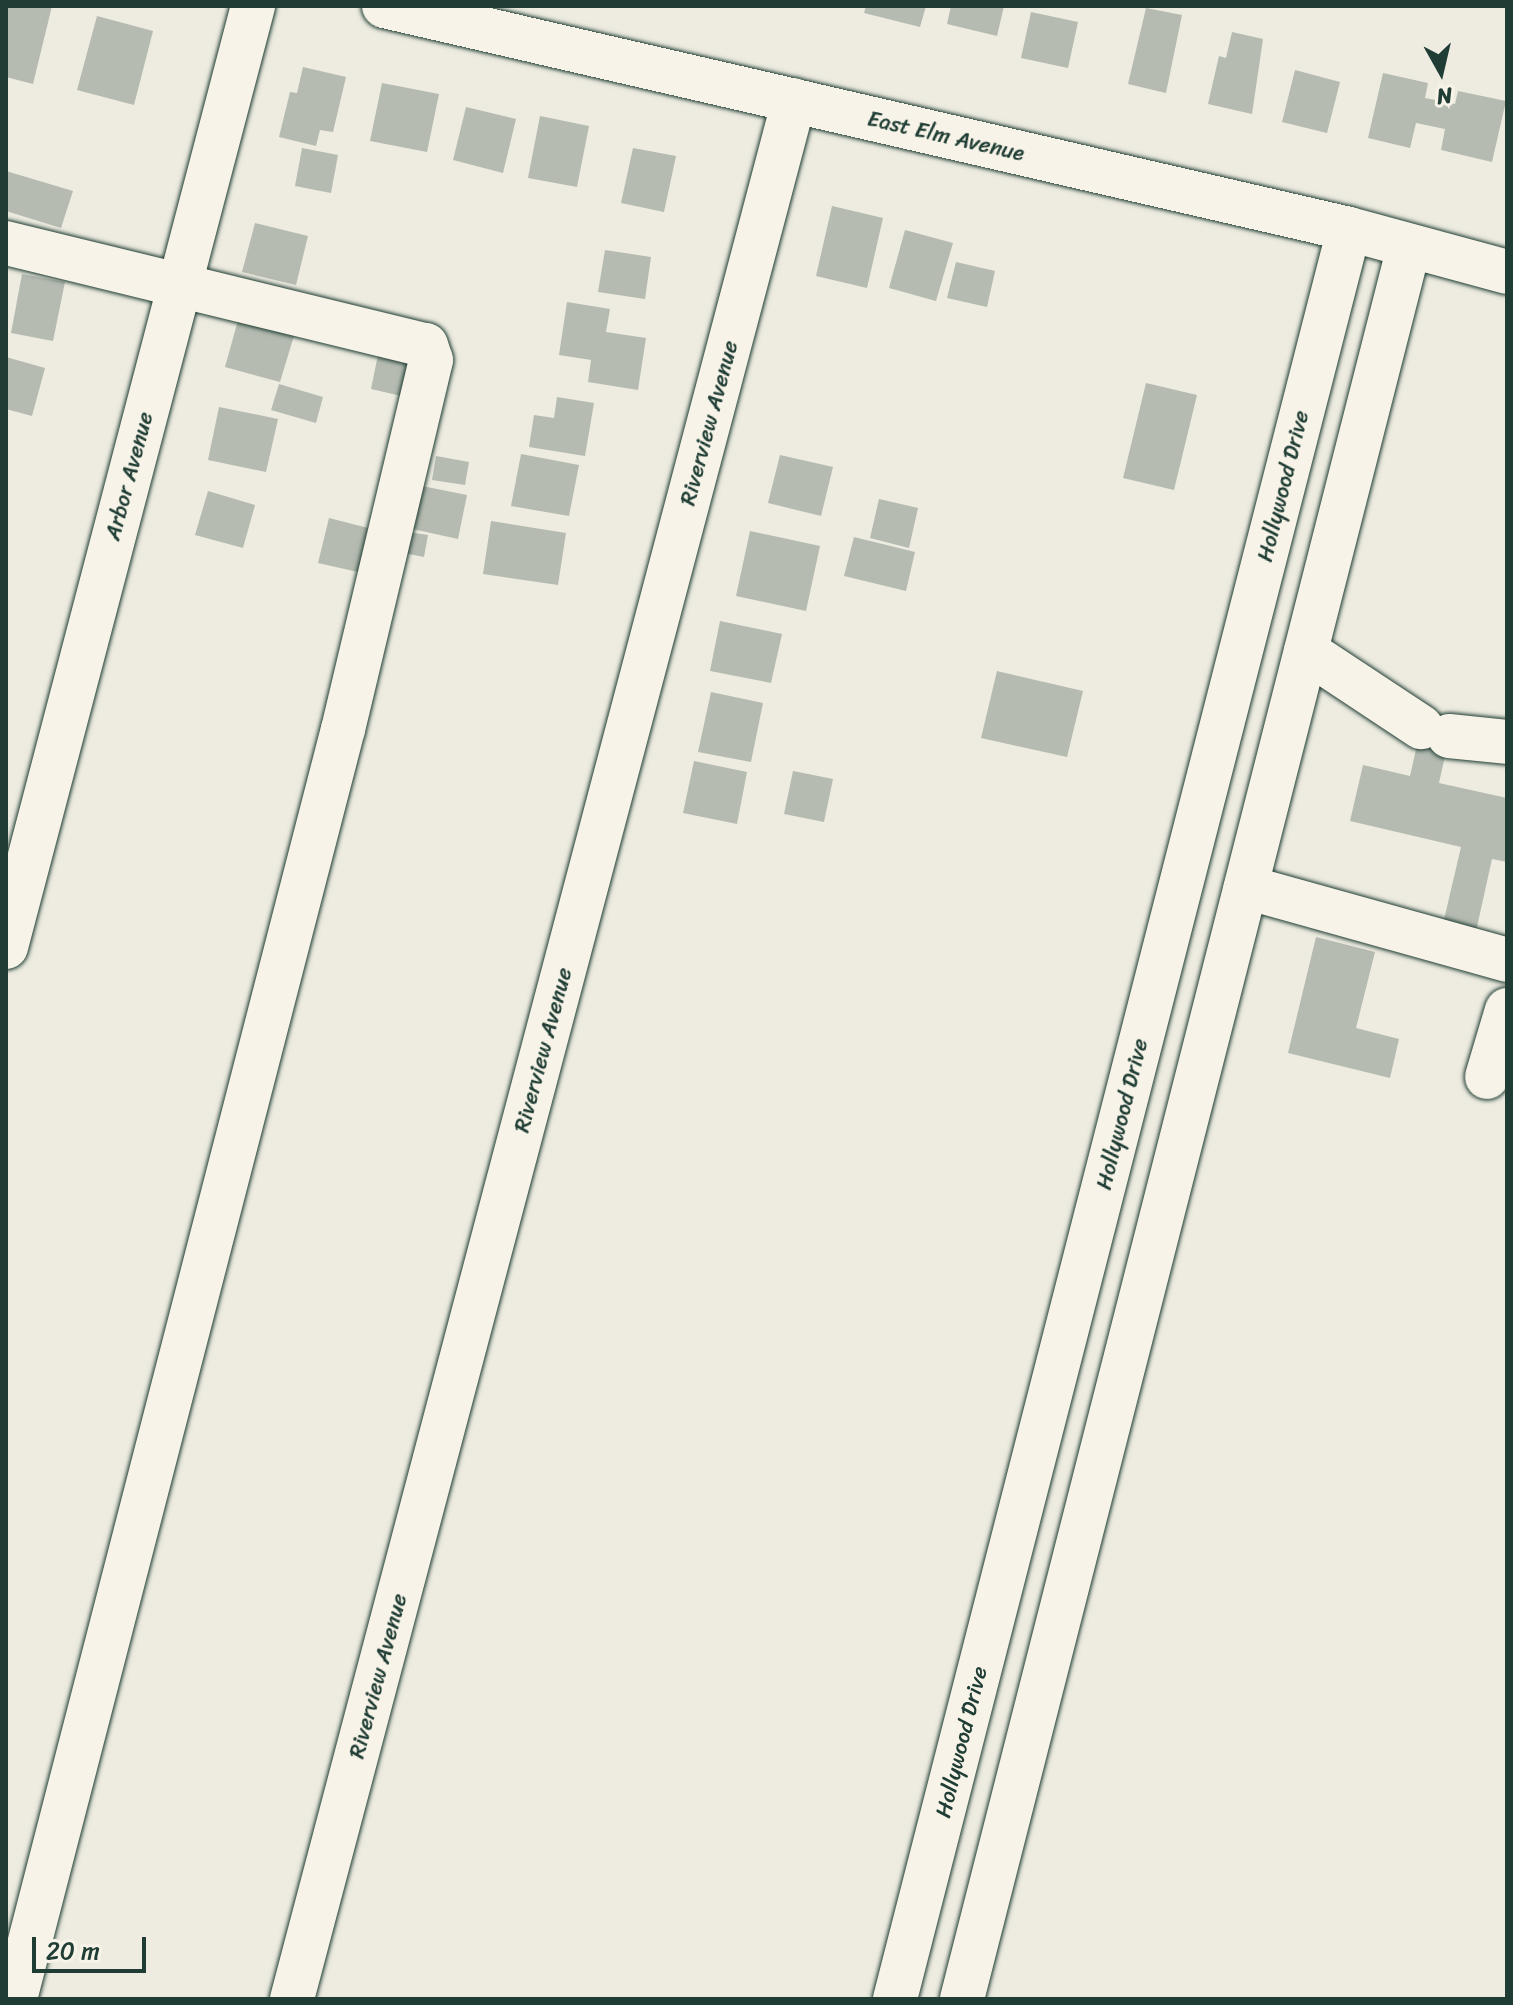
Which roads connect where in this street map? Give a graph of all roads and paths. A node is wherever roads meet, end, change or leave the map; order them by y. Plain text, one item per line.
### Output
1 (253, 6) edge
2 (384, 6) edge
3 (794, 100) junction
4 (1349, 229) junction
5 (6, 243) edge
6 (1409, 246) junction
7 (1507, 272) edge
8 (179, 286) junction
9 (1306, 651) junction
10 (1507, 742) edge
11 (1246, 887) junction
12 (6, 947) edge
13 (1507, 960) edge
14 (1507, 1010) edge
15 (1487, 1077) dead end
16 (15, 1999) edge
17 (292, 1999) edge
18 (895, 1999) edge
19 (962, 1999) edge

1 - 8 street, Arbor Avenue
2 - 3 street, East Elm Avenue
3 - 4 street, East Elm Avenue
3 - 17 street, Riverview Avenue
4 - 6 street, East Elm Avenue
4 - 18 street, Hollywood Drive
5 - 8 street
6 - 7 street, East Elm Avenue
6 - 9 street
8 - 12 street, Arbor Avenue
8 - 16 street
9 - 10 street
9 - 11 street
11 - 13 street
11 - 19 street
14 - 15 street

